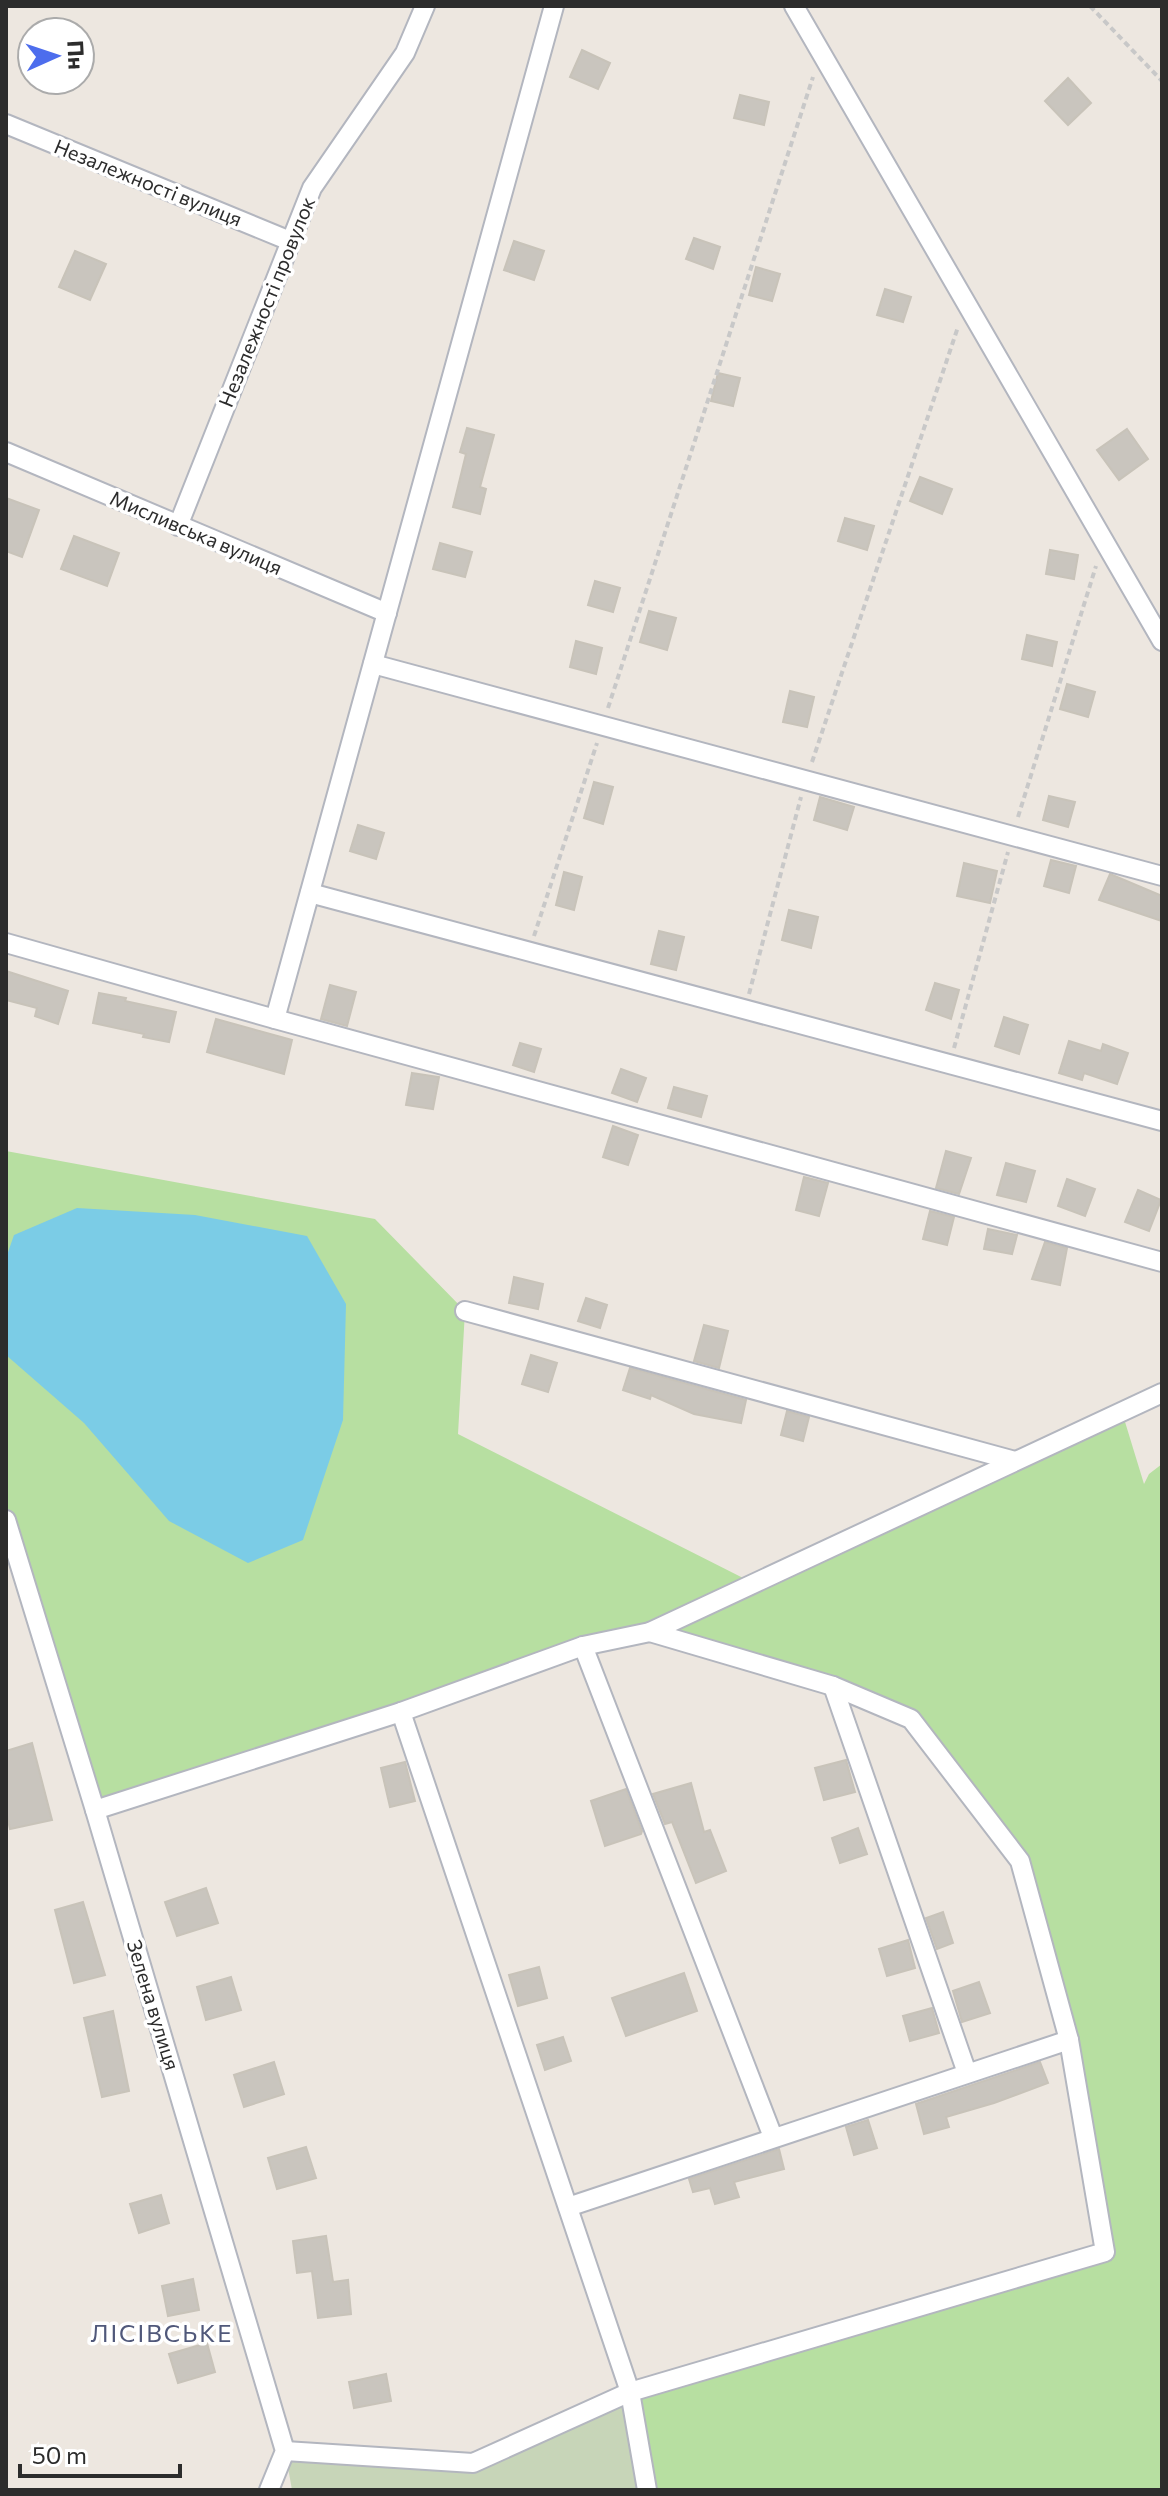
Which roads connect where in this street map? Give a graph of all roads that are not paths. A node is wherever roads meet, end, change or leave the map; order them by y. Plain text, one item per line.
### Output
1 (425, 6) edge
2 (554, 6) edge
3 (794, 6) edge
4 (6, 124) edge
5 (290, 241) junction
6 (6, 452) edge
7 (178, 526) junction
8 (387, 613) junction
9 (1162, 641) edge
10 (373, 664) junction
11 (1162, 876) edge
12 (310, 893) junction
13 (6, 943) edge
14 (275, 1019) junction
15 (1162, 1121) edge
16 (1162, 1262) edge
17 (465, 1311) dead end
18 (1162, 1393) edge
19 (1015, 1461) junction
20 (6, 1520) edge
21 (650, 1632) junction
22 (583, 1646) junction
23 (833, 1686) junction
24 (401, 1712) junction
25 (95, 1810) junction
26 (1069, 2040) junction
27 (967, 2073) junction
28 (773, 2137) junction
29 (568, 2207) junction
30 (630, 2392) junction
31 (285, 2451) junction
32 (269, 2490) edge
33 (647, 2490) edge

1 - 5 street, Незалежності провулок
2 - 8 street
3 - 9 street
4 - 5 street, Незалежності вулиця
5 - 7 street, Незалежності провулок
6 - 7 street, Мисливська вулиця
7 - 8 street, Мисливська вулиця
8 - 10 street
10 - 11 street
10 - 12 street
12 - 14 street
12 - 15 street
13 - 14 street
14 - 16 street
17 - 19 street
18 - 19 street
19 - 21 street
20 - 25 street, Зелена вулиця
21 - 22 street
21 - 23 street
22 - 24 street
22 - 28 street
23 - 26 street
23 - 27 street
24 - 25 street
24 - 29 street
25 - 31 street, Зелена вулиця
26 - 27 street
26 - 30 street
27 - 28 street
28 - 29 street
29 - 30 street
30 - 31 street
30 - 33 street
31 - 32 street

